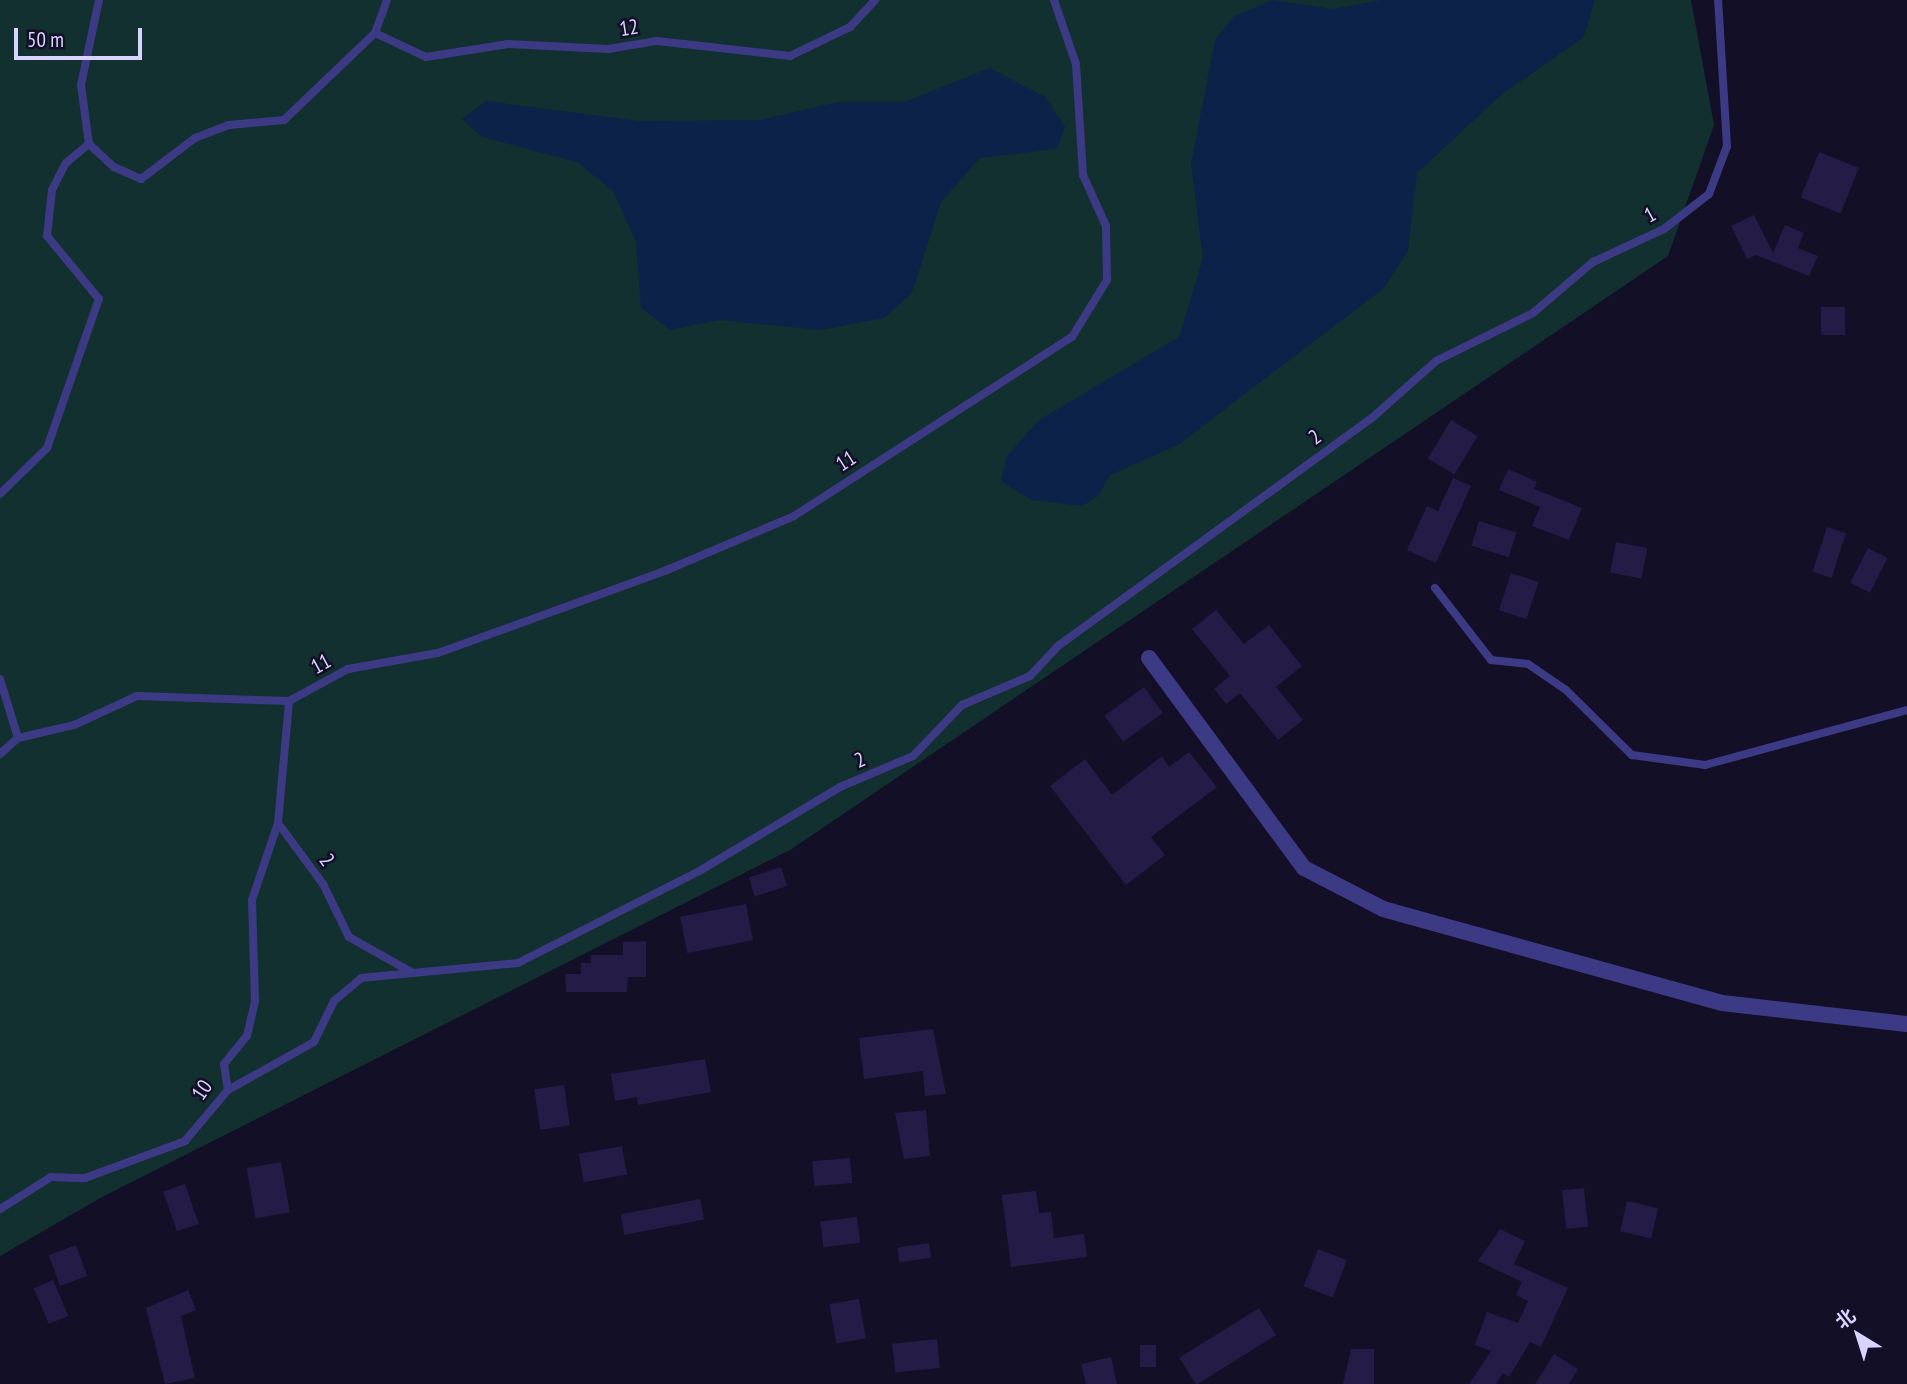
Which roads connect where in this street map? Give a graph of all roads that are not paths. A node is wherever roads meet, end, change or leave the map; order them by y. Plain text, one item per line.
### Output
1 (99, 0) edge
2 (387, 0) edge
3 (875, 0) edge
4 (1054, 0) edge
5 (1718, 0) edge
6 (375, 33) junction
7 (89, 144) junction
8 (1436, 361) joint
9 (0, 494) edge
10 (1435, 588) dead end
11 (1149, 658) dead end
12 (0, 680) edge
13 (289, 701) junction
14 (1907, 710) edge
15 (18, 738) junction
16 (0, 754) edge
17 (278, 823) junction
18 (413, 973) junction
19 (1907, 1024) edge
20 (228, 1090) junction
21 (0, 1209) edge

1 - 7 lane
2 - 6 lane
3 - 6 lane, 12
4 - 13 lane, 11
5 - 8 lane, 1
6 - 7 lane
7 - 9 lane
8 - 18 lane, 2
10 - 14 lane
11 - 19 street
12 - 15 lane
13 - 15 lane
13 - 17 lane, 10
15 - 16 lane
17 - 18 lane, 2
17 - 20 lane, 10
18 - 20 lane
20 - 21 lane, 10

